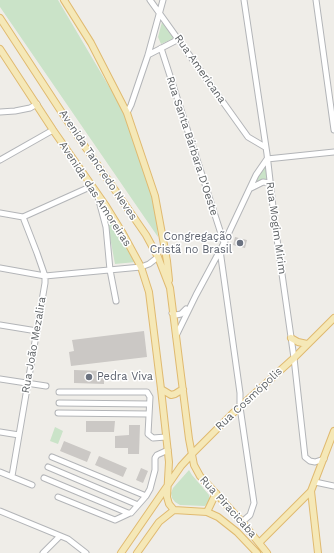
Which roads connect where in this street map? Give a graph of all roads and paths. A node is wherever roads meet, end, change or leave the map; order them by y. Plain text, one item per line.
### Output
1 (64, 0) edge
2 (150, 0) edge
3 (163, 0) edge
4 (244, 0) edge
5 (316, 0) edge
6 (159, 12) junction
7 (0, 18) edge
8 (179, 39) junction
9 (151, 43) junction
10 (160, 48) junction
11 (0, 49) edge
12 (148, 55) junction
13 (37, 104) junction
14 (0, 112) edge
15 (128, 112) junction
16 (333, 113) edge
17 (53, 130) junction
18 (334, 130) edge
19 (248, 138) junction
20 (264, 138) junction
21 (265, 147) junction
22 (334, 152) edge
23 (267, 159) junction
24 (0, 160) edge
25 (270, 183) junction
26 (92, 186) junction
27 (251, 188) junction
28 (98, 195) junction
29 (0, 213) edge
30 (24, 217) junction
31 (162, 233) junction
32 (224, 243) junction
33 (220, 250) junction
34 (158, 257) junction
35 (141, 267) junction
36 (0, 268) edge
37 (110, 270) junction
38 (45, 276) junction
39 (170, 288) junction
40 (116, 301) dead end
41 (193, 301) junction
42 (172, 313) junction
43 (334, 318) edge
44 (0, 325) edge
45 (37, 331) junction
46 (176, 336) junction
47 (291, 338) junction
48 (307, 344) junction
49 (294, 358) junction
50 (0, 379) edge
51 (27, 383) junction
52 (46, 386) dead end
53 (183, 388) junction
54 (161, 390) junction
55 (59, 392) dead end
56 (59, 402) dead end
57 (149, 404) junction
58 (240, 407) junction
59 (58, 413) dead end
60 (149, 414) junction
61 (334, 431) edge
62 (0, 432) edge
63 (18, 435) junction
64 (166, 437) junction
65 (189, 439) junction
66 (201, 444) junction
67 (168, 450) junction
68 (192, 453) junction
69 (52, 457) dead end
70 (324, 459) junction
71 (48, 467) dead end
72 (0, 472) edge
73 (12, 476) junction
74 (44, 478) dead end
75 (315, 482) junction
76 (32, 484) dead end
77 (168, 485) junction
78 (334, 486) edge
79 (311, 491) junction
80 (216, 493) junction
81 (146, 496) junction
82 (58, 497) dead end
83 (138, 505) junction
84 (174, 510) junction
85 (0, 511) edge
86 (207, 512) junction
87 (130, 513) junction
88 (242, 522) junction
89 (60, 536) junction
90 (259, 543) junction
91 (43, 553) edge
92 (86, 553) edge
93 (121, 553) edge
94 (137, 553) edge
95 (257, 553) edge
96 (267, 553) edge
97 (318, 553) edge

1 - 15 main road
2 - 6 street, Rua Americana
3 - 6 street
4 - 20 street, Rua Mogim Mirim
5 - 16 street
6 - 8 street, Rua Americana
6 - 9 street
7 - 34 main road, Avenida Tancredo Neves
8 - 10 street
8 - 19 street, Rua Americana
9 - 10 street
9 - 12 street
10 - 12 street
10 - 32 street, Rua Santa Bárbara D'Oeste
11 - 13 main road, Avenida das Amoreiras
12 - 15 street
13 - 14 street
13 - 17 main road, Avenida das Amoreiras
15 - 31 main road
16 - 18 street
17 - 24 street
17 - 26 main road, Avenida das Amoreiras
19 - 20 street
19 - 21 street, Rua Americana
20 - 21 street, Rua Mogim Mirim
21 - 23 street, Rua Mogim Mirim
22 - 23 street
23 - 25 street, Rua Mogim Mirim
23 - 27 street
25 - 27 street
25 - 47 street, Rua Mogim Mirim
26 - 28 main road, Avenida das Amoreiras
26 - 30 street
27 - 32 street
28 - 35 main road, Avenida das Amoreiras
28 - 37 street
29 - 30 street
30 - 38 street, Rua João Mezalira
31 - 34 main road
31 - 39 main road
32 - 33 street
33 - 41 street
33 - 58 street
34 - 35 street
34 - 39 main road, Avenida Tancredo Neves
35 - 37 street
35 - 54 main road, Avenida das Amoreiras
36 - 38 street
37 - 38 street
37 - 40 street
38 - 45 street, Rua João Mezalira
39 - 42 main road, Avenida Tancredo Neves
41 - 42 street
41 - 46 street
42 - 46 main road, Avenida Tancredo Neves
43 - 48 main road, Rua Cosmópolis
44 - 45 street
45 - 51 street, Rua João Mezalira
46 - 53 main road, Avenida Tancredo Neves
47 - 48 main road
47 - 49 street, Rua Mogim Mirim
48 - 49 main road, Rua Cosmópolis
49 - 58 main road, Rua Cosmópolis
49 - 70 street, Rua Mogim Mirim
50 - 51 street
51 - 52 street
51 - 63 street, Rua João Mezalira
53 - 54 main road
53 - 65 main road, Avenida Tancredo Neves
54 - 64 main road, Avenida das Amoreiras
55 - 57 street
56 - 57 street
57 - 60 street
58 - 66 main road, Rua Cosmópolis
58 - 88 street
59 - 60 street
60 - 64 street
61 - 70 main road, Rua Piracicaba
62 - 63 street
63 - 73 street, Rua João Mezalira
64 - 67 main road, Avenida das Amoreiras
65 - 66 main road
65 - 68 main road, Rua Piracicaba
66 - 68 main road, Rua Cosmópolis
67 - 77 main road, Avenida das Amoreiras
67 - 81 street
68 - 77 main road, Rua Cosmópolis
68 - 80 main road, Rua Piracicaba
69 - 81 street
70 - 75 main road, Rua Piracicaba
71 - 83 street
72 - 73 street
73 - 76 street
74 - 87 street
75 - 78 street
75 - 79 main road, Rua Piracicaba
77 - 84 main road, Avenida das Amoreiras
77 - 93 main road
79 - 90 main road, Rua Piracicaba
79 - 97 main road
80 - 86 main road
80 - 88 main road, Rua Piracicaba
81 - 83 street
82 - 87 street
83 - 87 street
84 - 86 main road
84 - 94 main road
85 - 89 street
86 - 95 main road
88 - 90 main road, Rua Piracicaba
89 - 91 street
89 - 92 street
90 - 96 main road

